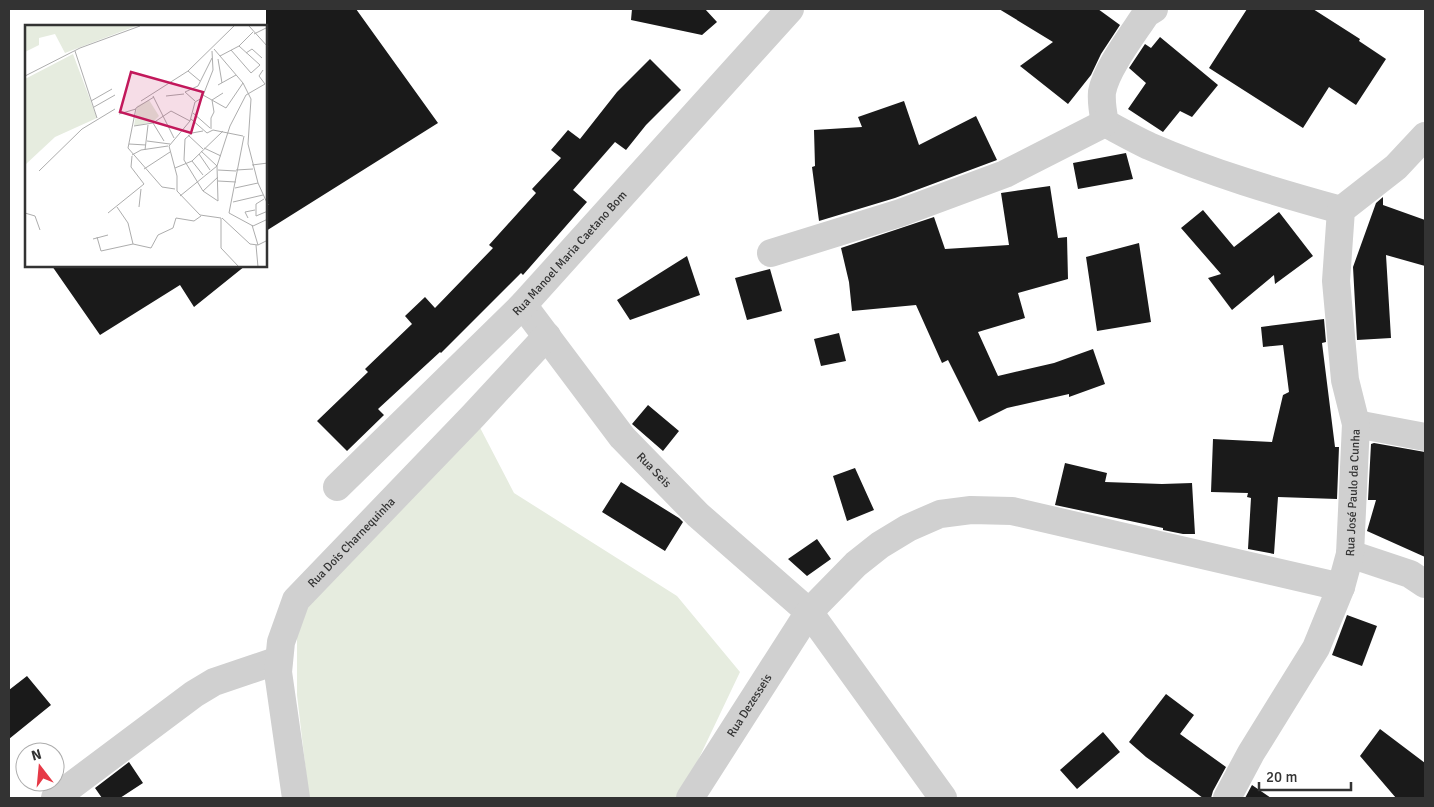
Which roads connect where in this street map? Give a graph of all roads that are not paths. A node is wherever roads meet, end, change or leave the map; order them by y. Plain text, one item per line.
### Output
1 (790, 9) edge
2 (1147, 11) edge
3 (1105, 123) junction
4 (1425, 136) edge
5 (1341, 210) junction
6 (771, 253) dead end
7 (523, 305) junction
8 (547, 336) junction
9 (1356, 424) junction
10 (1425, 437) edge
11 (337, 487) dead end
12 (1350, 554) junction
13 (1425, 584) edge
14 (1341, 587) junction
15 (809, 612) junction
16 (279, 660) junction
17 (54, 798) edge
18 (296, 798) edge
19 (690, 798) edge
20 (943, 798) edge
21 (1227, 798) edge

1 - 7 street, Rua Manoel Maria Caetano Bom
2 - 3 street
3 - 5 street
3 - 6 street
4 - 5 street
5 - 9 street, Rua José Paulo da Cunha
7 - 8 street, Rua Seis
7 - 11 street, Rua Manoel Maria Caetano Bom
8 - 15 street, Rua Seis
8 - 16 street, Rua Dois Charnequinha
9 - 10 street
9 - 12 street, Rua José Paulo da Cunha
12 - 13 street
12 - 14 street, Rua José Paulo da Cunha
14 - 15 street, Rua Dezesseis
14 - 21 street, Rua José Paulo da Cunha
15 - 19 street, Rua Dezesseis
15 - 20 street, Rua Seis
16 - 17 street
16 - 18 street, Rua Dois Charnequinha

